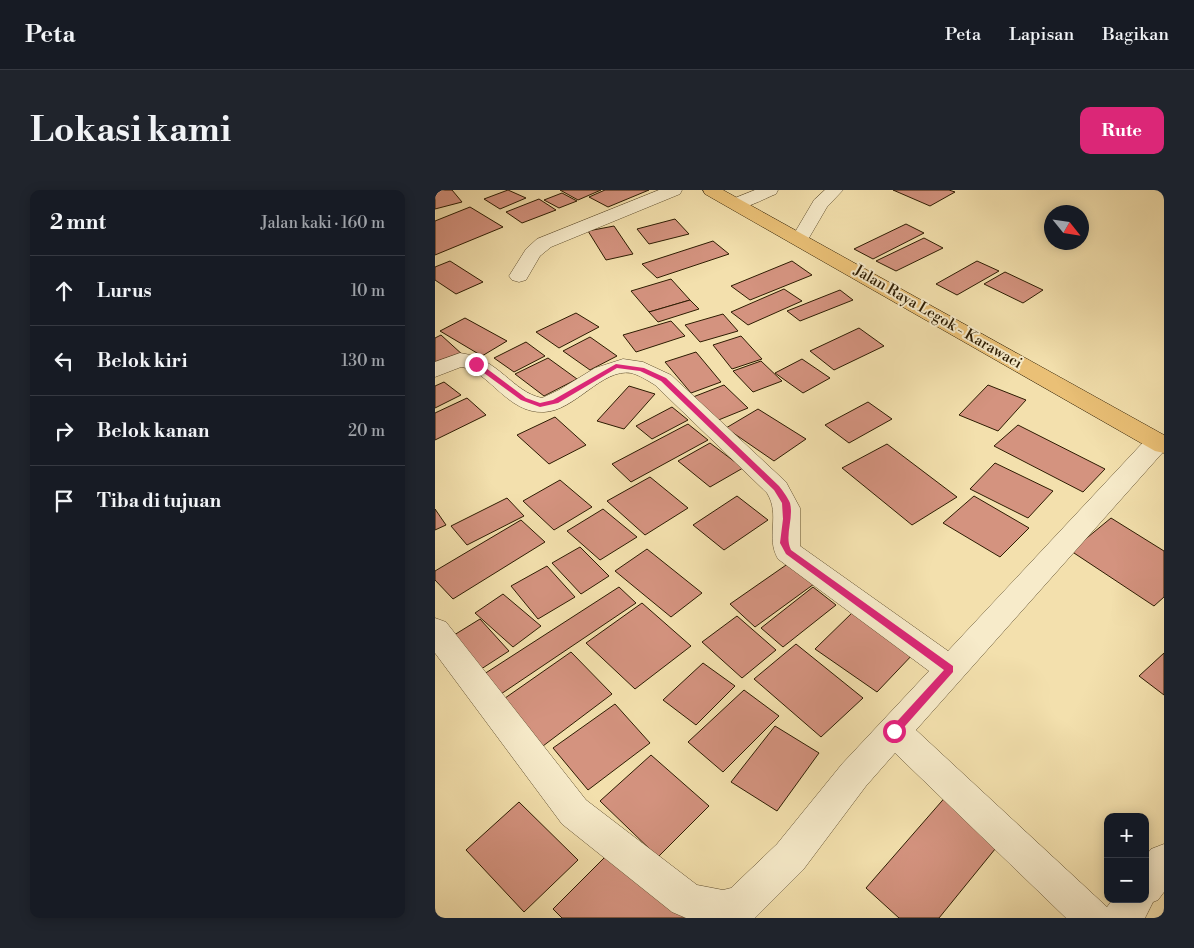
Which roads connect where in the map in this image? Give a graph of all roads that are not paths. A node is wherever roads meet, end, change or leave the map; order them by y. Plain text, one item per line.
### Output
1 (674, 190) edge
2 (770, 190) edge
3 (835, 190) edge
4 (727, 195) edge
5 (800, 239) junction
6 (519, 276) dead end
7 (435, 370) edge
8 (1161, 444) edge
9 (435, 630) edge
10 (950, 669) junction
11 (894, 731) junction
12 (1164, 862) edge
13 (1149, 882) edge
14 (1133, 903) edge
15 (1093, 918) edge
16 (1123, 918) edge

1 - 6 street
2 - 4 street
3 - 5 street
4 - 5 main road, Jalan Raya Legok - Karawaci
5 - 8 main road, Jalan Raya Legok - Karawaci
7 - 10 street
8 - 10 street
9 - 11 street
10 - 11 street
11 - 15 street
12 - 13 street
14 - 16 street

